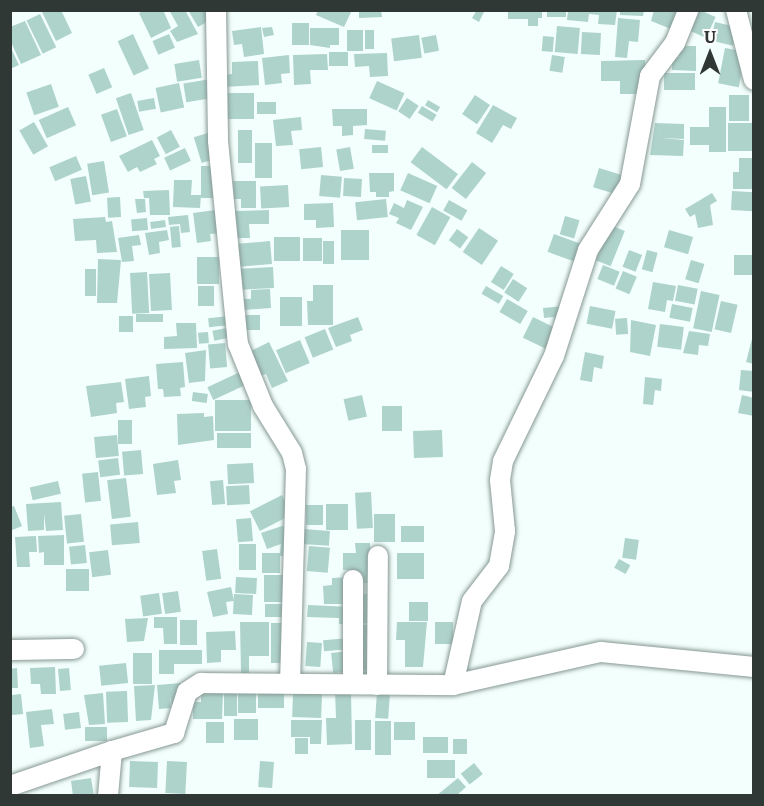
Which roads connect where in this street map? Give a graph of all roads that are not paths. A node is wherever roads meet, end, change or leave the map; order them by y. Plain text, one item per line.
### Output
1 (216, 10) edge
2 (688, 10) edge
3 (736, 10) edge
4 (753, 80) edge
5 (378, 556) dead end
6 (353, 580) dead end
7 (74, 649) dead end
8 (10, 650) edge
9 (753, 667) edge
10 (291, 681) junction
11 (353, 684) junction
12 (377, 685) junction
13 (453, 685) junction
14 (112, 751) junction
15 (10, 786) edge
16 (108, 795) edge

1 - 10 street
2 - 13 street
3 - 4 street
5 - 12 street
6 - 11 street
7 - 8 street
9 - 13 street
10 - 11 street
10 - 14 street
11 - 12 street
12 - 13 street
14 - 15 street
14 - 16 street

